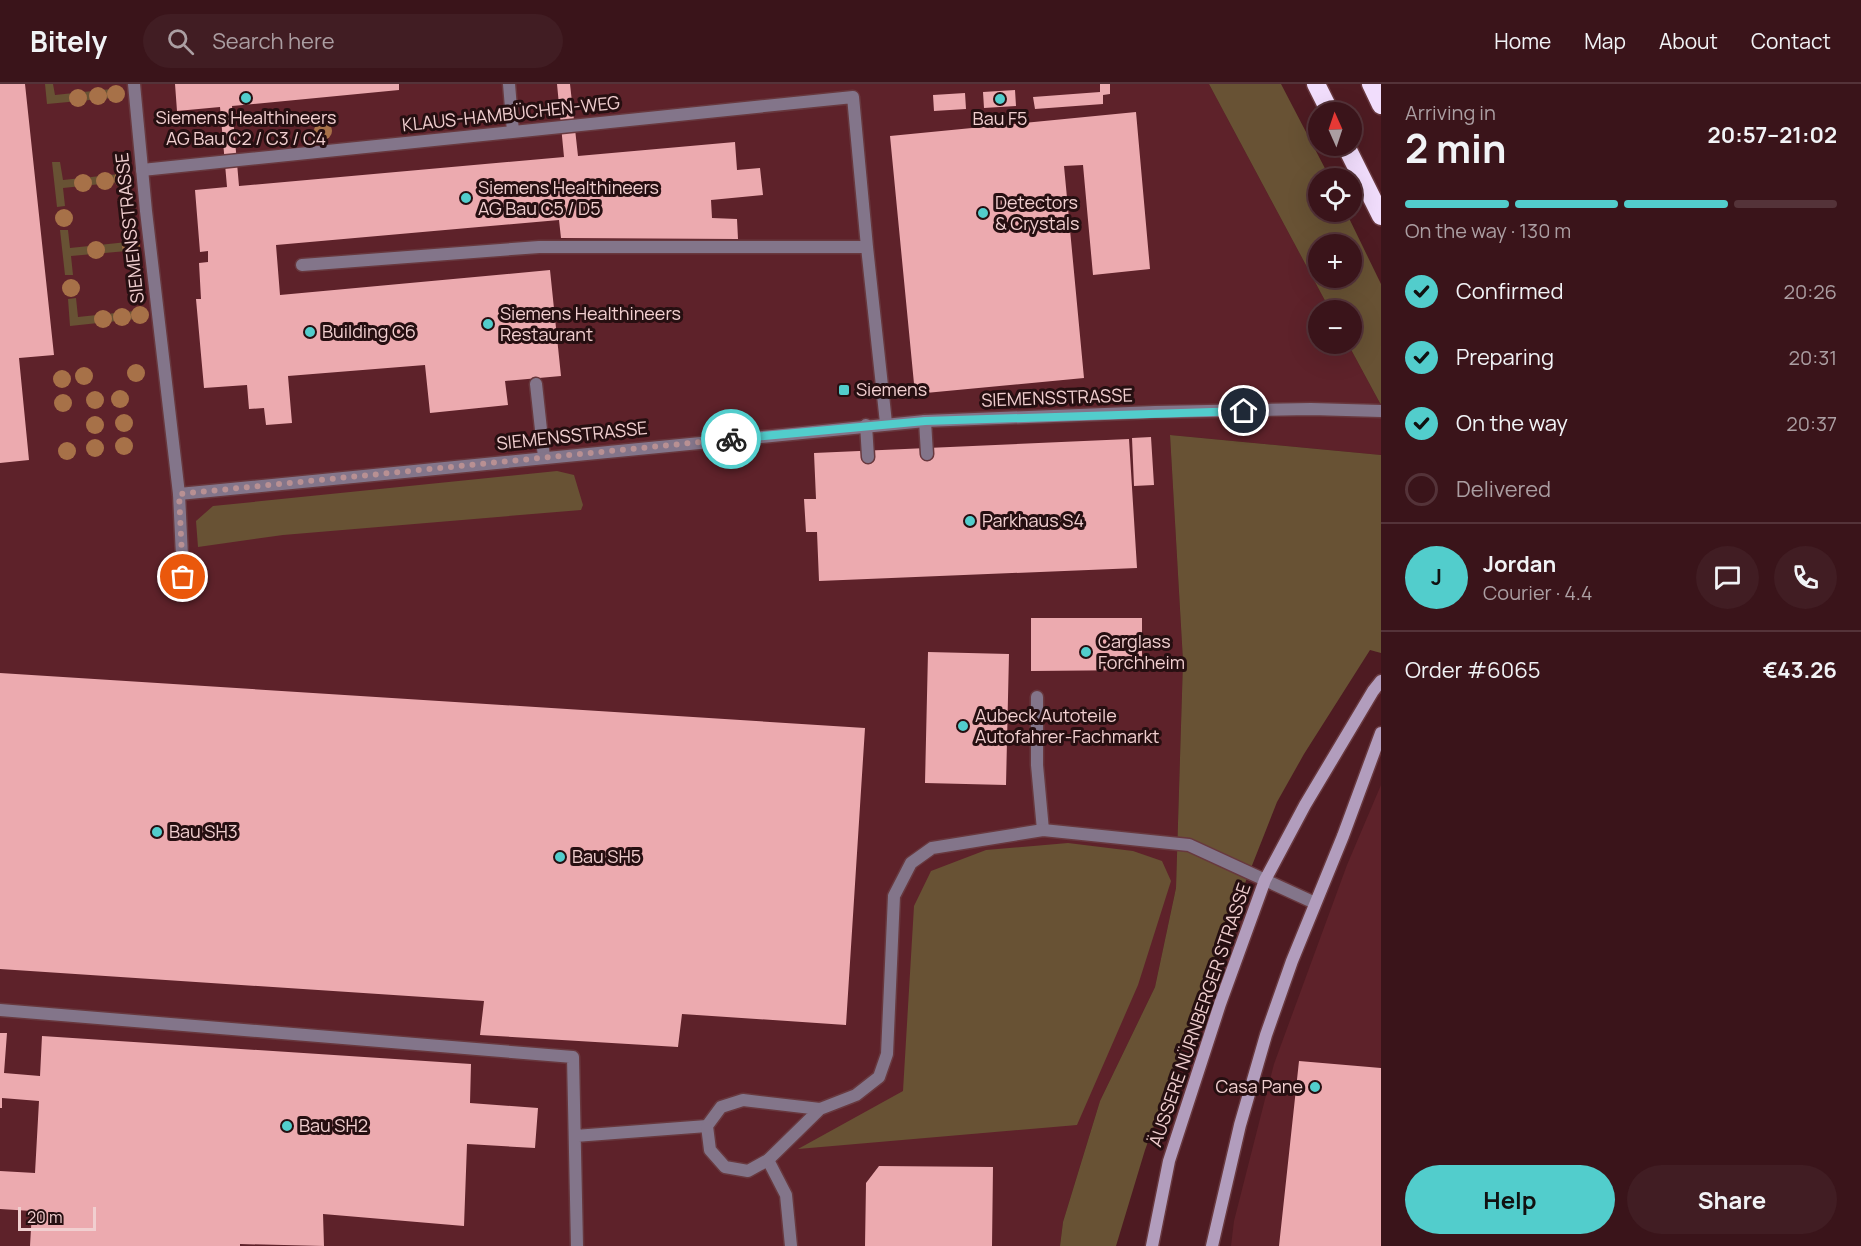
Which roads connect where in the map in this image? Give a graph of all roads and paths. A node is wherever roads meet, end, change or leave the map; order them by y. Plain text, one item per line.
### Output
1 (134, 84) edge
2 (509, 84) edge
3 (1316, 84) edge
4 (1371, 84) edge
5 (1325, 102) edge
6 (1381, 105) edge
7 (513, 132) junction
8 (1351, 156) edge
9 (142, 170) junction
10 (1381, 216) edge
11 (867, 247) junction
12 (302, 265) dead end
13 (536, 384) dead end
14 (1381, 411) edge
15 (925, 421) junction
16 (886, 423) junction
17 (866, 425) junction
18 (927, 454) dead end
19 (544, 457) junction
20 (868, 457) dead end
21 (179, 494) junction
22 (183, 577) dead end
23 (1381, 681) edge
24 (1037, 697) dead end
25 (1381, 733) edge
26 (1043, 830) junction
27 (1265, 880) junction
28 (1315, 903) junction
29 (0, 1010) edge
30 (820, 1109) junction
31 (707, 1126) junction
32 (575, 1136) junction
33 (768, 1161) junction
34 (577, 1246) edge
35 (791, 1246) edge
36 (1152, 1246) edge
37 (1212, 1246) edge

1 - 9 street, SIEMENSSTRASSE
2 - 7 street
3 - 5 highway
4 - 6 highway
7 - 9 street, KLAUS-HAMBÜCHEN-WEG
7 - 11 street, KLAUS-HAMBÜCHEN-WEG
8 - 10 highway
9 - 21 street, SIEMENSSTRASSE
11 - 12 street
11 - 16 street
13 - 19 street
14 - 15 street, SIEMENSSTRASSE
15 - 16 street, SIEMENSSTRASSE
15 - 18 street
16 - 17 street, SIEMENSSTRASSE
17 - 19 street, SIEMENSSTRASSE
17 - 20 street
19 - 21 street, SIEMENSSTRASSE
21 - 22 street
23 - 27 main road, ÄUSSERE NÜRNBERGER STRASSE
24 - 26 street
25 - 28 main road
26 - 27 street
26 - 30 street
27 - 28 street
27 - 36 main road, ÄUSSERE NÜRNBERGER STRASSE
28 - 37 main road
29 - 32 street
30 - 31 street
30 - 33 street
31 - 32 street
31 - 33 street
32 - 34 street
33 - 35 street

